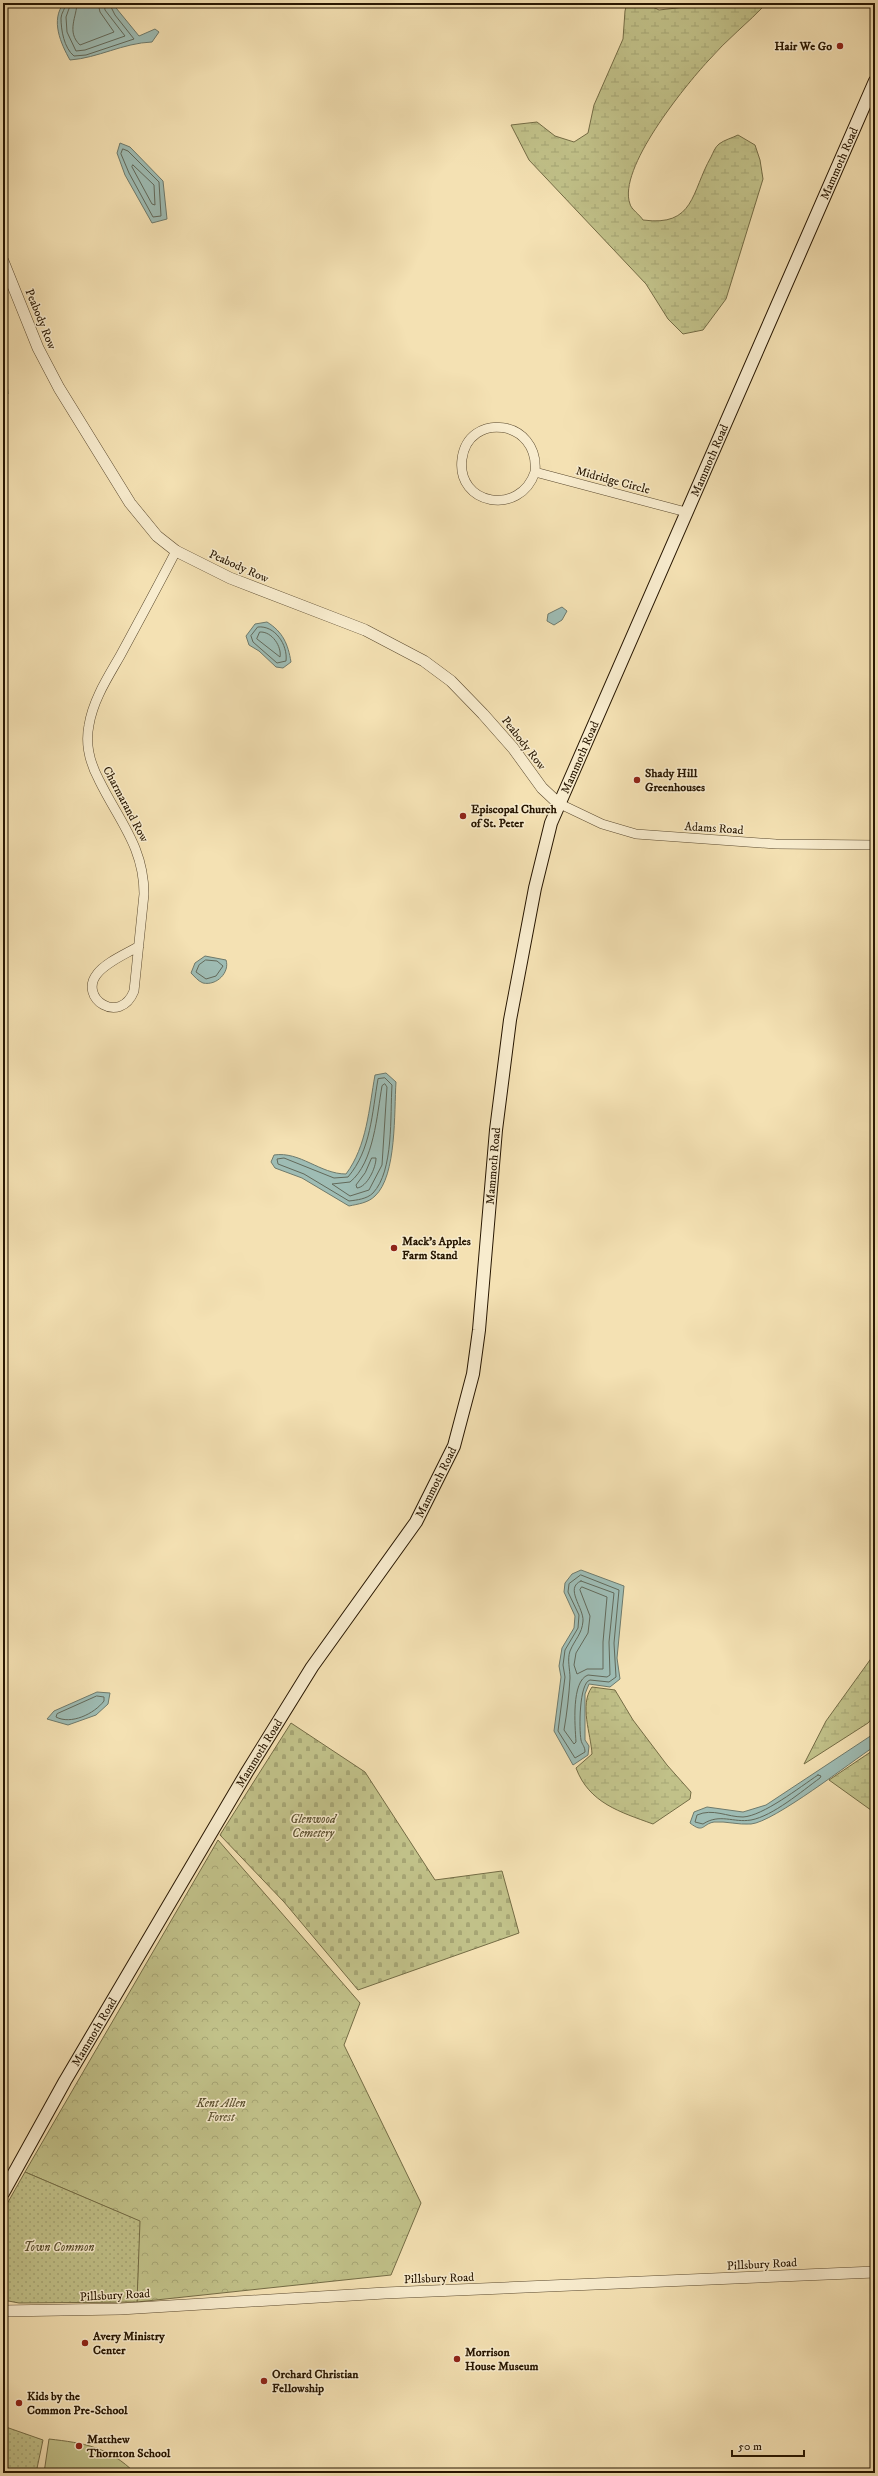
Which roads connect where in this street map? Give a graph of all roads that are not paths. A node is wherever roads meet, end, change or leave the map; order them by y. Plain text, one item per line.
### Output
1 (875, 81) edge
2 (3, 261) edge
3 (534, 472) junction
4 (686, 512) junction
5 (176, 551) junction
6 (558, 803) junction
7 (875, 845) edge
8 (139, 946) junction
9 (3, 2194) edge
10 (875, 2272) edge
11 (3, 2311) edge

1 - 4 main road, Mammoth Road
2 - 5 street, Peabody Row
3 - 3 street
3 - 4 street, Midridge Circle
4 - 6 main road, Mammoth Road
5 - 6 street, Peabody Row
5 - 8 street, Charmarand Row
6 - 7 street, Adams Road
6 - 9 main road, Mammoth Road
8 - 8 street, Charmarand Row
10 - 11 street, Pillsbury Road

